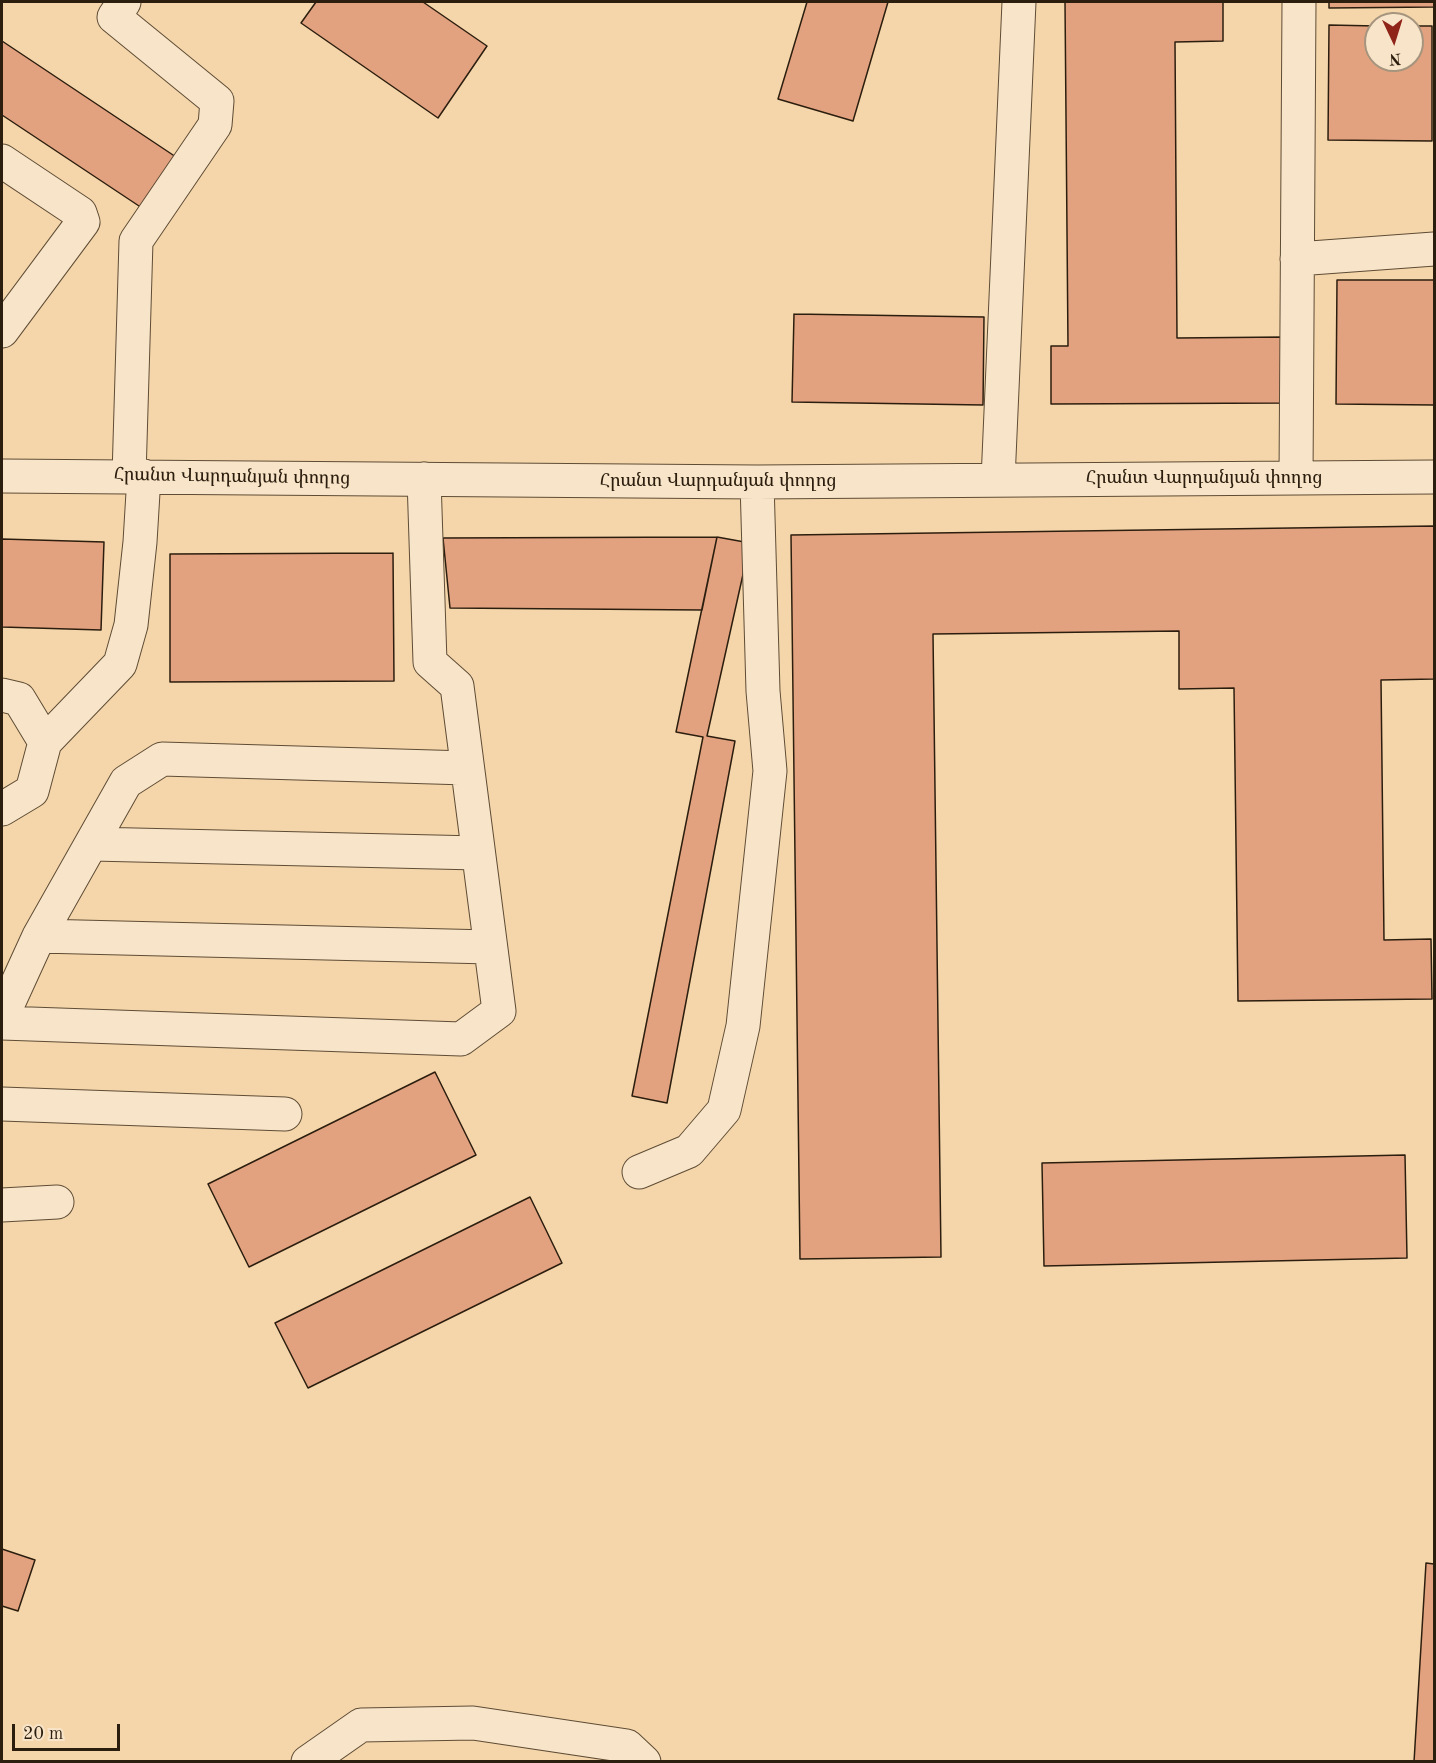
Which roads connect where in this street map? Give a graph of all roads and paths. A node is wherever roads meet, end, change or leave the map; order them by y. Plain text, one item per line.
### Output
1 (124, 2) edge
2 (1019, 2) edge
3 (1299, 2) edge
4 (6, 174) edge
5 (1434, 249) edge
6 (1297, 259) junction
7 (2, 331) edge
8 (2, 476) edge
9 (136, 476) junction
10 (1296, 477) junction
11 (1434, 477) edge
12 (424, 479) junction
13 (999, 480) junction
14 (757, 482) junction
15 (2, 695) edge
16 (45, 742) junction
17 (467, 768) junction
18 (2, 809) edge
19 (92, 844) junction
20 (478, 853) junction
21 (39, 936) junction
22 (490, 947) junction
23 (2, 1017) edge
24 (2, 1023) edge
25 (2, 1104) edge
26 (285, 1114) dead end
27 (639, 1172) dead end
28 (57, 1202) dead end
29 (2, 1205) edge
30 (308, 1761) edge
31 (644, 1761) edge

1 - 9 street
2 - 13 street
3 - 6 street
4 - 7 street
5 - 6 street
6 - 10 street
8 - 9 street, Հրանտ Վարդանյան փողոց
9 - 12 street, Հրանտ Վարդանյան փողոց
9 - 16 street
10 - 11 street, Հրանտ Վարդանյան փողոց
10 - 13 street, Հրանտ Վարդանյան փողոց
12 - 14 street, Հրանտ Վարդանյան փողոց
12 - 17 street
13 - 14 street, Հրանտ Վարդանյան փողոց
14 - 27 street
15 - 16 street
16 - 18 street
17 - 19 street
17 - 20 street
19 - 20 street
19 - 21 street
20 - 22 street
21 - 22 street
21 - 23 street
22 - 24 street
25 - 26 street
28 - 29 street
30 - 31 street

